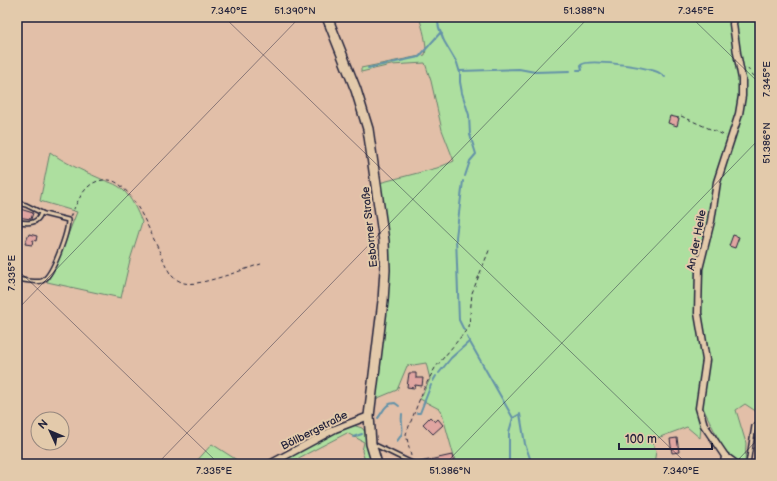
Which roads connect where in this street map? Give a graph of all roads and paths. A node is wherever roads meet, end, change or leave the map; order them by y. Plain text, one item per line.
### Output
1 (328, 17) edge
2 (734, 17) edge
3 (745, 66) dead end
4 (760, 83) edge
5 (681, 116) dead end
6 (731, 138) junction
7 (17, 203) edge
8 (41, 213) junction
9 (68, 220) junction
10 (17, 222) edge
11 (490, 248) dead end
12 (261, 264) dead end
13 (17, 279) edge
14 (369, 416) junction
15 (760, 429) edge
16 (371, 444) junction
17 (725, 456) junction
18 (412, 462) joint
19 (270, 464) edge
20 (377, 464) edge
21 (724, 464) edge
22 (736, 464) edge
23 (748, 464) edge

1 - 14 main road, Esborner Straße
2 - 6 street, An der Heile
3 - 4 path
5 - 6 path
6 - 17 street, An der Heile
7 - 8 lane
8 - 9 lane
8 - 10 lane
9 - 12 path
9 - 13 lane
11 - 18 path
14 - 16 main road, Esborner Straße
14 - 19 street, Böllbergstraße
15 - 23 lane
16 - 18 lane
16 - 20 main road, Esborner Straße
17 - 21 street
17 - 22 street, An der Heile

